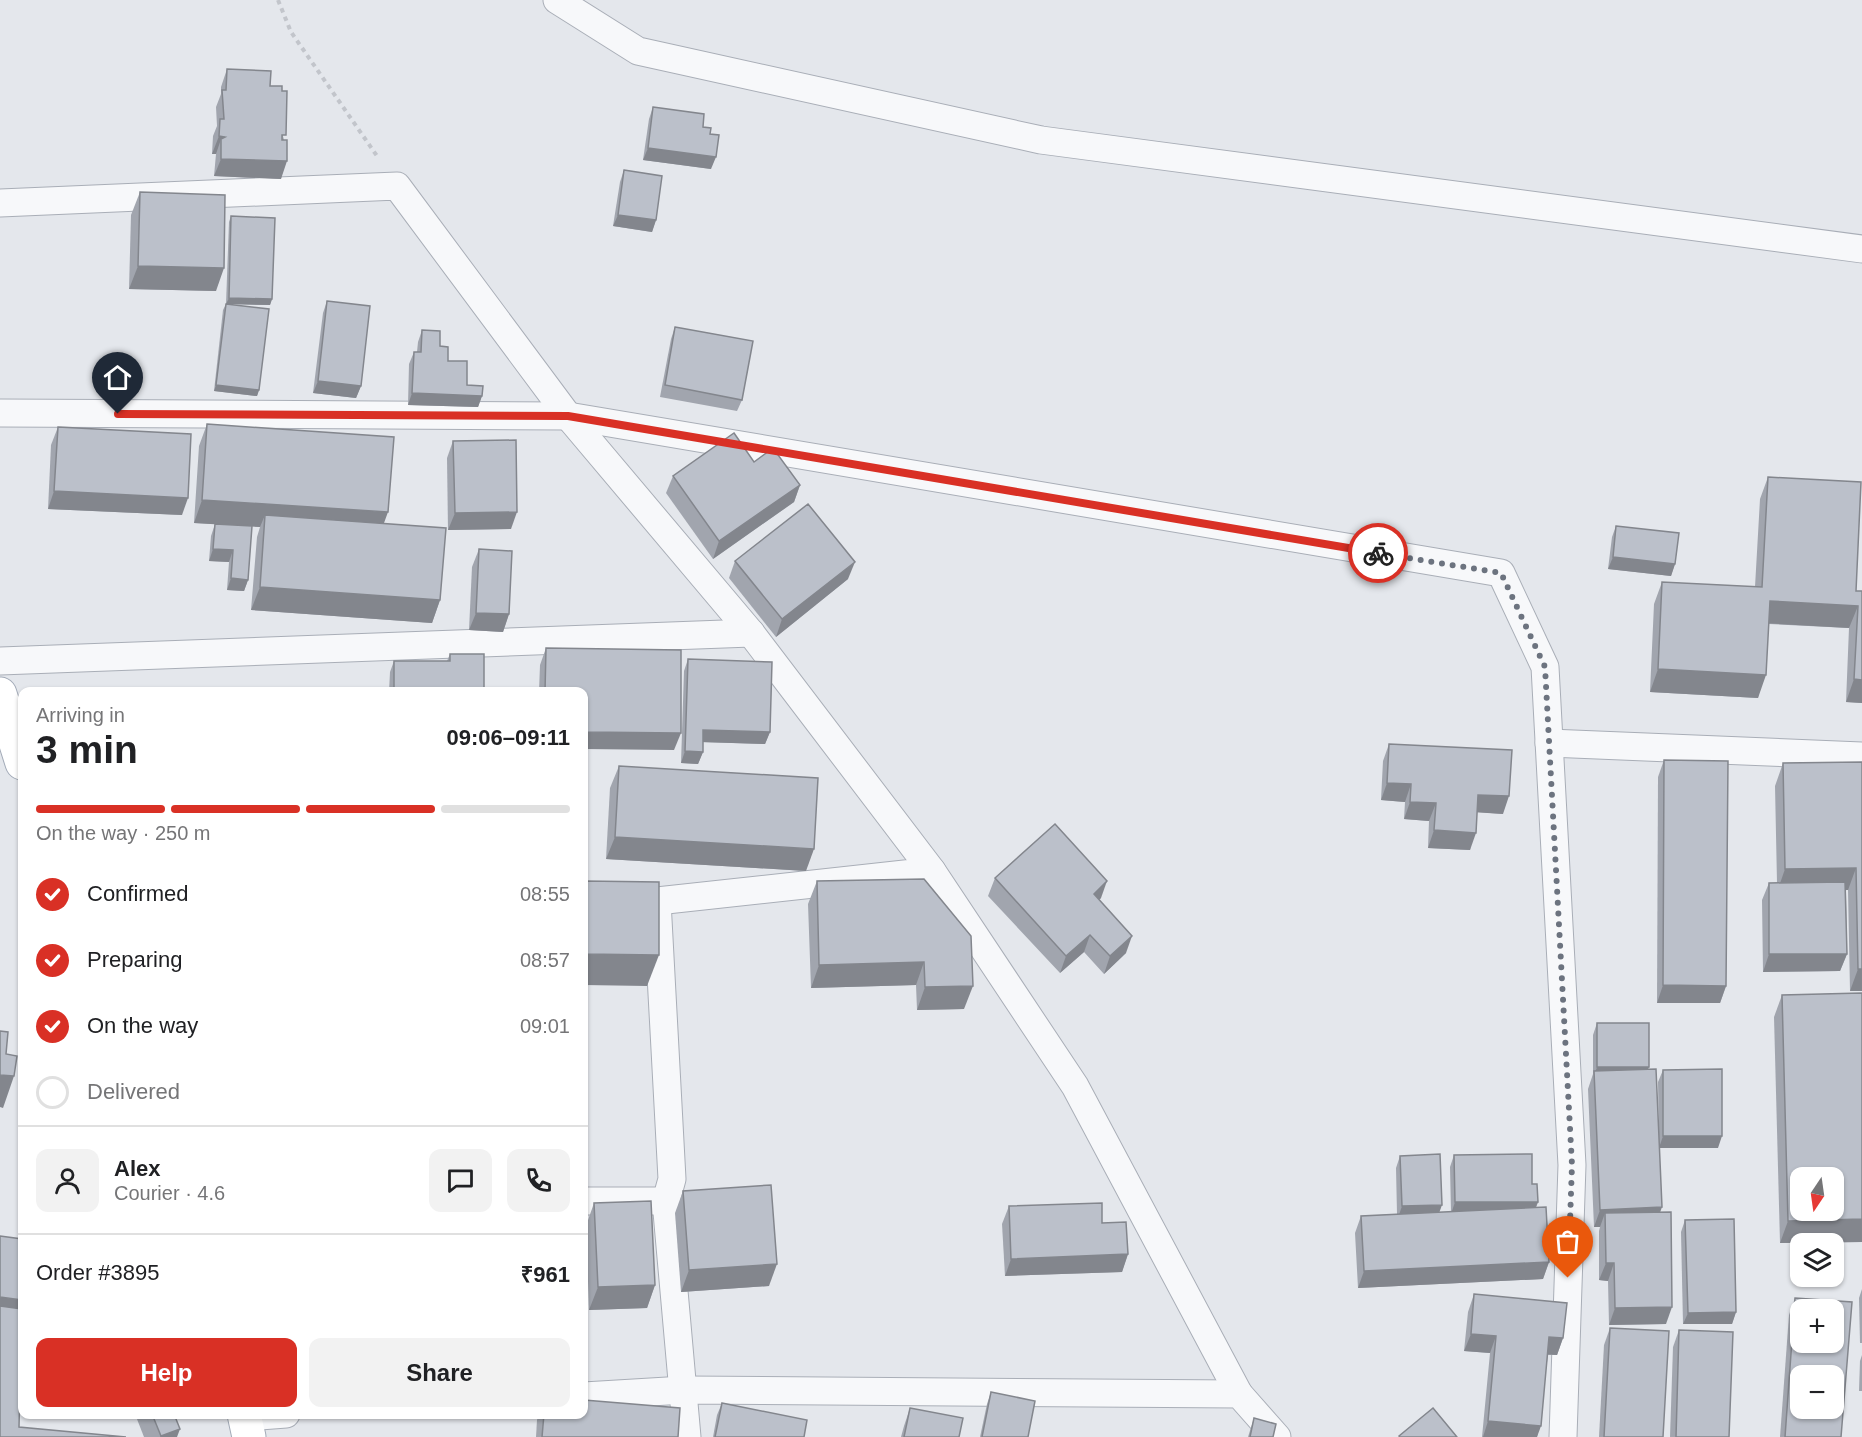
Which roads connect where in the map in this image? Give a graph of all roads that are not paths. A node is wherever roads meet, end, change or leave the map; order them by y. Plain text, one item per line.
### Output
1 (557, 0) edge
2 (0, 203) edge
3 (1862, 249) edge
4 (0, 413) edge
5 (568, 416) junction
6 (750, 633) junction
7 (0, 661) edge
8 (0, 694) edge
9 (1549, 743) junction
10 (18, 750) edge
11 (1862, 756) edge
12 (932, 871) junction
13 (588, 899) edge
14 (657, 901) junction
15 (588, 1201) edge
16 (666, 1201) junction
17 (684, 1390) junction
18 (1239, 1394) junction
19 (588, 1396) edge
20 (264, 1419) edge
21 (246, 1423) edge
22 (687, 1437) edge
23 (1277, 1437) edge
24 (1563, 1437) edge

1 - 3 street
2 - 5 street
4 - 5 street
5 - 6 street
5 - 9 street
6 - 7 street
6 - 12 street
8 - 10 main road
9 - 11 street
9 - 24 street
12 - 14 street
12 - 18 street
13 - 14 street
14 - 16 street
15 - 16 street
16 - 17 street
17 - 18 street
17 - 19 street
17 - 22 street
18 - 23 street
20 - 21 street

